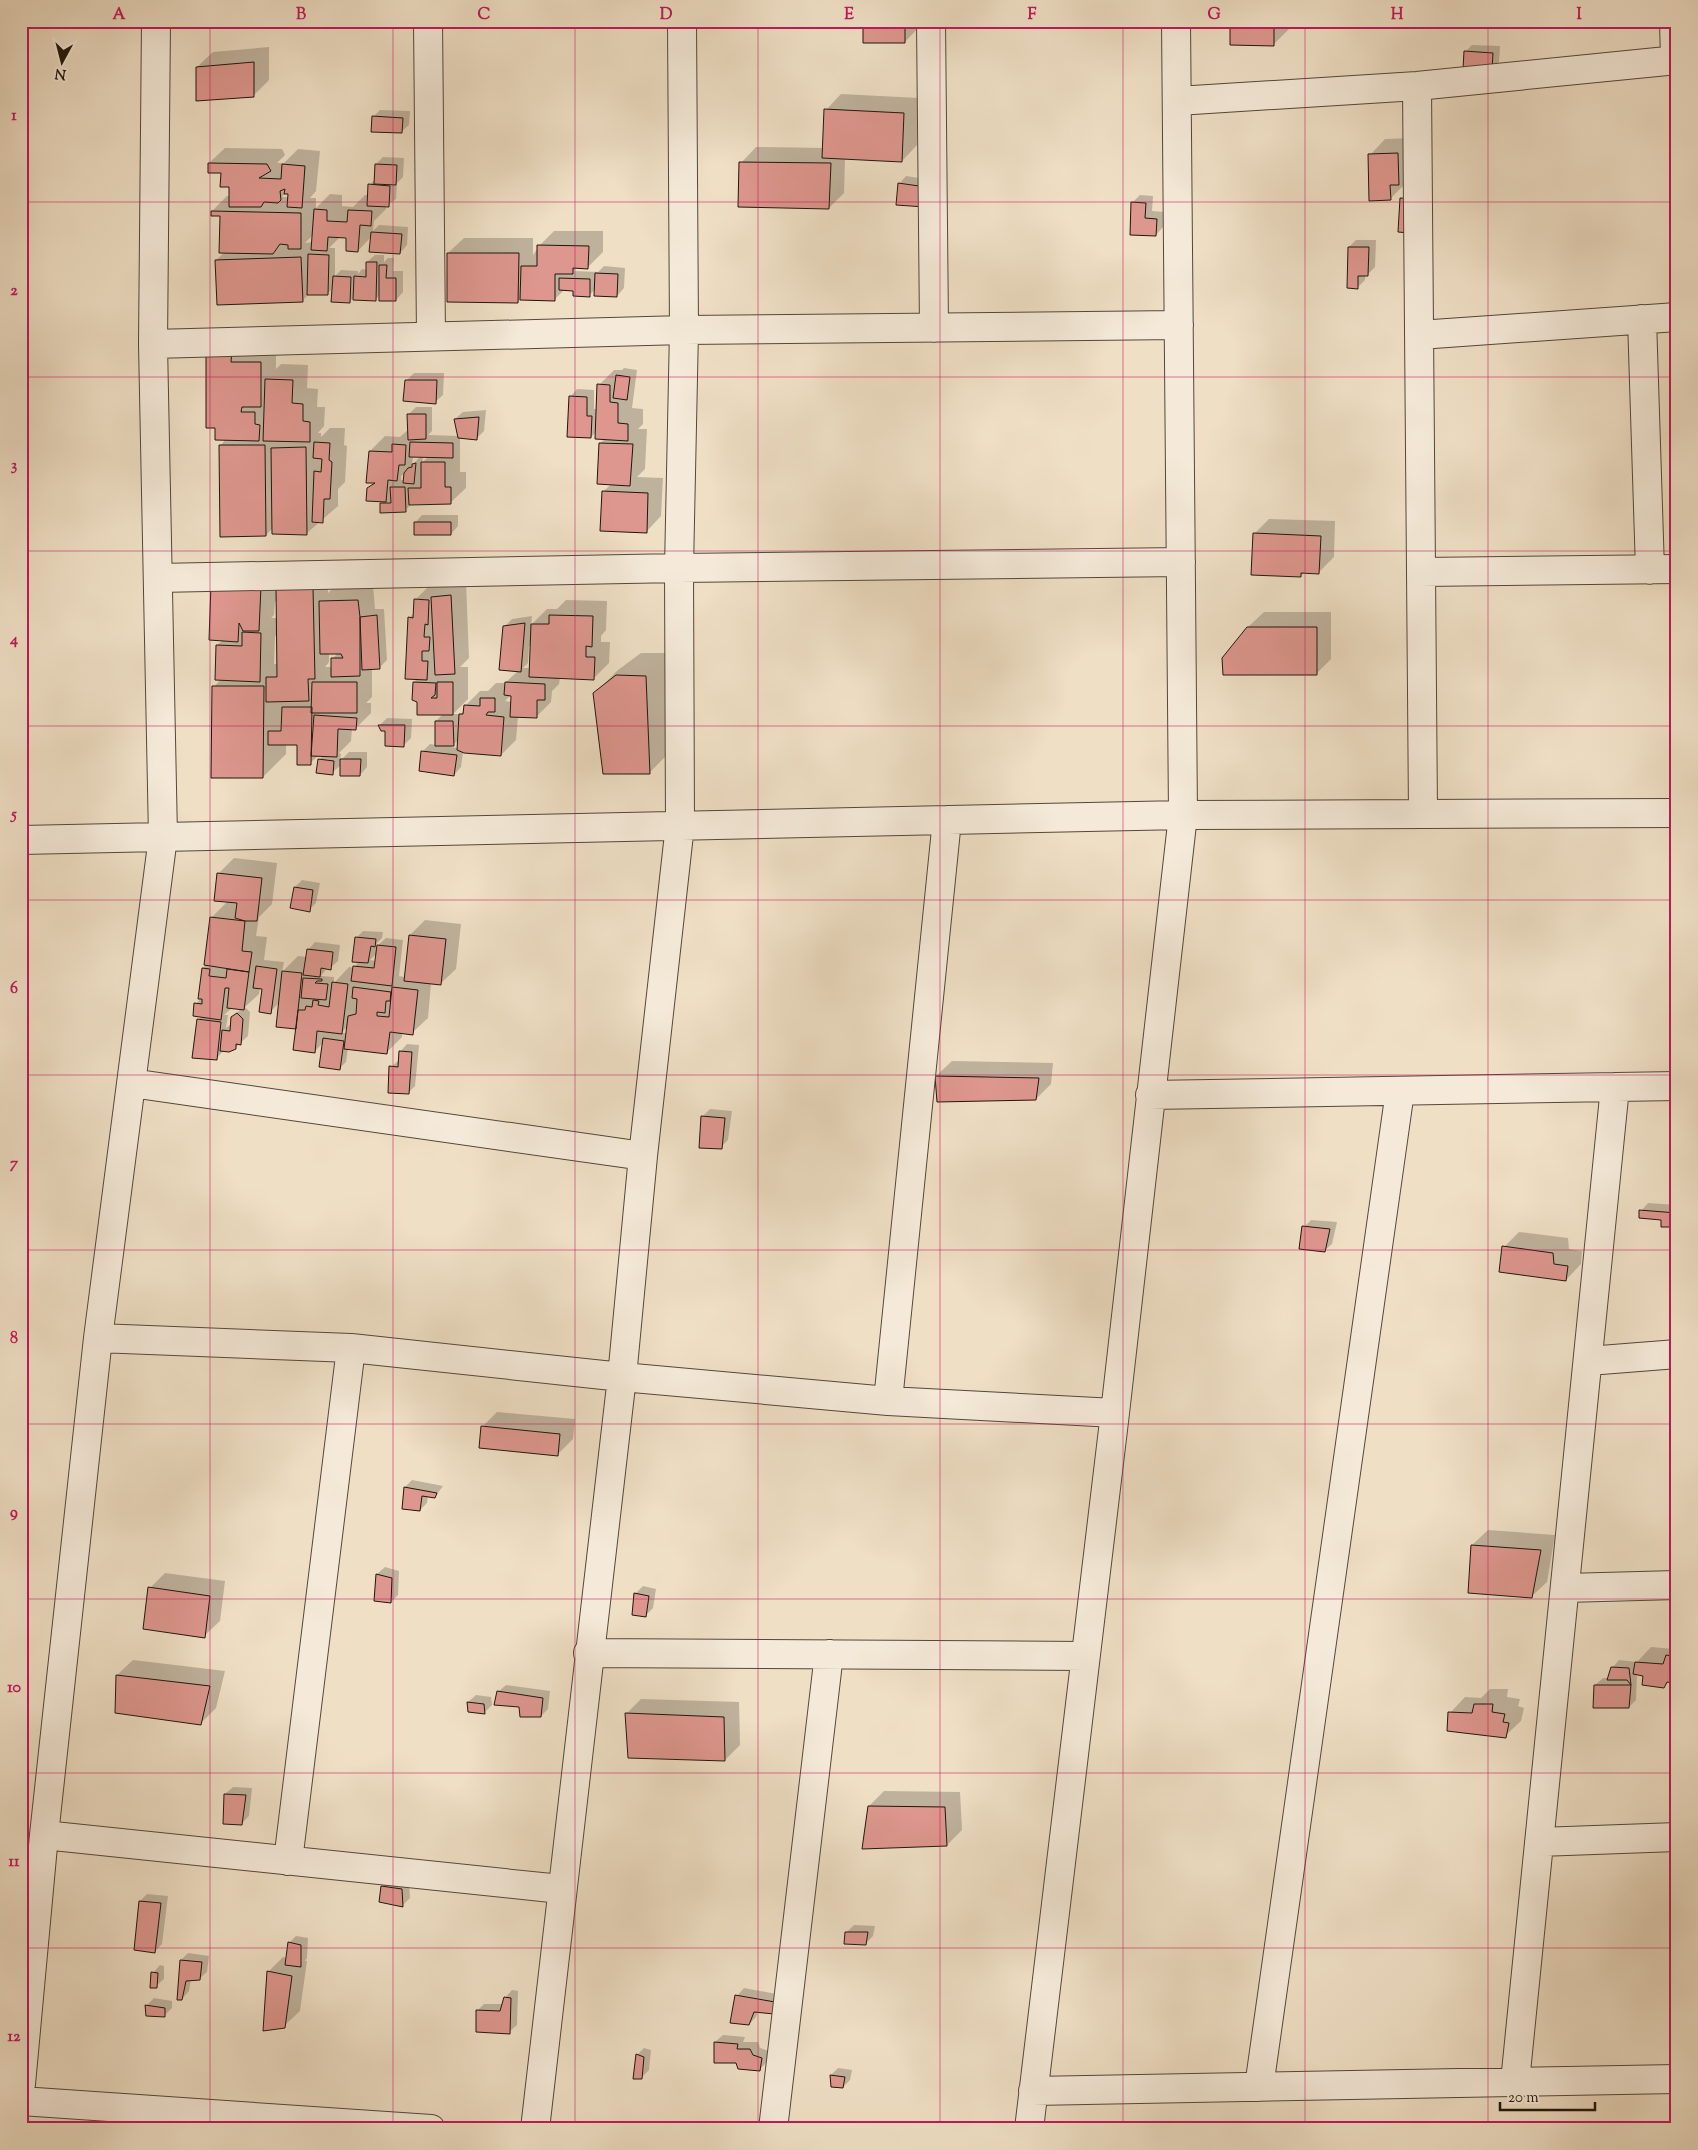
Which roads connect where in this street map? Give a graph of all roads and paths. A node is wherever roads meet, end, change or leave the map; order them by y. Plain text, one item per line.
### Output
1 (156, 21) edge
2 (428, 21) edge
3 (682, 21) edge
4 (931, 21) edge
5 (1176, 21) edge
6 (1674, 21) edge
7 (1676, 60) edge
8 (1417, 86) junction
9 (1177, 101) junction
10 (1677, 317) edge
11 (1642, 319) junction
12 (1179, 325) junction
13 (934, 328) junction
14 (684, 330) junction
15 (1420, 335) junction
16 (431, 336) junction
17 (153, 344) junction
18 (1181, 562) junction
19 (679, 568) junction
20 (1677, 569) edge
21 (1650, 570) junction
22 (1422, 572) junction
23 (158, 578) junction
24 (1677, 813) edge
25 (1423, 814) junction
26 (1184, 815) junction
27 (947, 820) junction
28 (680, 825) junction
29 (163, 837) junction
30 (21, 840) edge
31 (131, 1083) junction
32 (1677, 1086) edge
33 (1615, 1087) junction
34 (1400, 1091) junction
35 (1150, 1095) junction
36 (643, 1156) junction
37 (98, 1338) junction
38 (351, 1348) junction
39 (1677, 1354) edge
40 (1588, 1361) junction
41 (622, 1377) junction
42 (888, 1401) junction
43 (1115, 1413) junction
44 (1677, 1585) edge
45 (1565, 1588) junction
46 (588, 1653) junction
47 (829, 1654) junction
48 (1084, 1656) junction
49 (44, 1835) junction
50 (1677, 1837) edge
51 (1539, 1842) junction
52 (288, 1861) junction
53 (561, 1889) junction
54 (1677, 2079) edge
55 (1515, 2082) junction
56 (21, 2084) edge
57 (1259, 2087) junction
58 (1033, 2092) junction
59 (21, 2101) edge
60 (431, 2129) edge
61 (535, 2129) edge
62 (773, 2129) edge
63 (1028, 2129) edge

1 - 17 street
2 - 16 street
3 - 14 street
4 - 13 street
5 - 9 street
6 - 7 street
7 - 8 street
8 - 9 street
8 - 15 street
9 - 12 street
10 - 11 street
11 - 15 street
11 - 21 street
12 - 13 street
12 - 18 street
13 - 14 street
14 - 16 street
14 - 19 street
15 - 22 street
16 - 17 street
17 - 23 street
18 - 19 street
18 - 26 street
19 - 23 street
19 - 28 street
20 - 21 street
21 - 22 street
22 - 25 street
23 - 29 street
24 - 25 street
25 - 26 street
26 - 27 street
26 - 35 street
27 - 28 street
27 - 42 street
28 - 29 street
28 - 36 street
29 - 30 street
29 - 31 street
31 - 36 street
31 - 37 street
32 - 33 street
33 - 34 street
33 - 40 street
34 - 35 street
34 - 57 street
35 - 43 street
36 - 41 street
37 - 38 street
37 - 49 street
38 - 41 street
38 - 52 street
39 - 40 street
40 - 45 street
41 - 42 street
41 - 46 street
42 - 43 street
43 - 48 street
44 - 45 street
45 - 51 street
46 - 47 street
46 - 53 street
47 - 48 street
47 - 62 street
48 - 58 street
49 - 52 street
49 - 56 street
50 - 51 street
51 - 55 street
52 - 53 street
53 - 61 street
54 - 55 street
55 - 57 street
57 - 58 street
58 - 63 street
59 - 60 street

